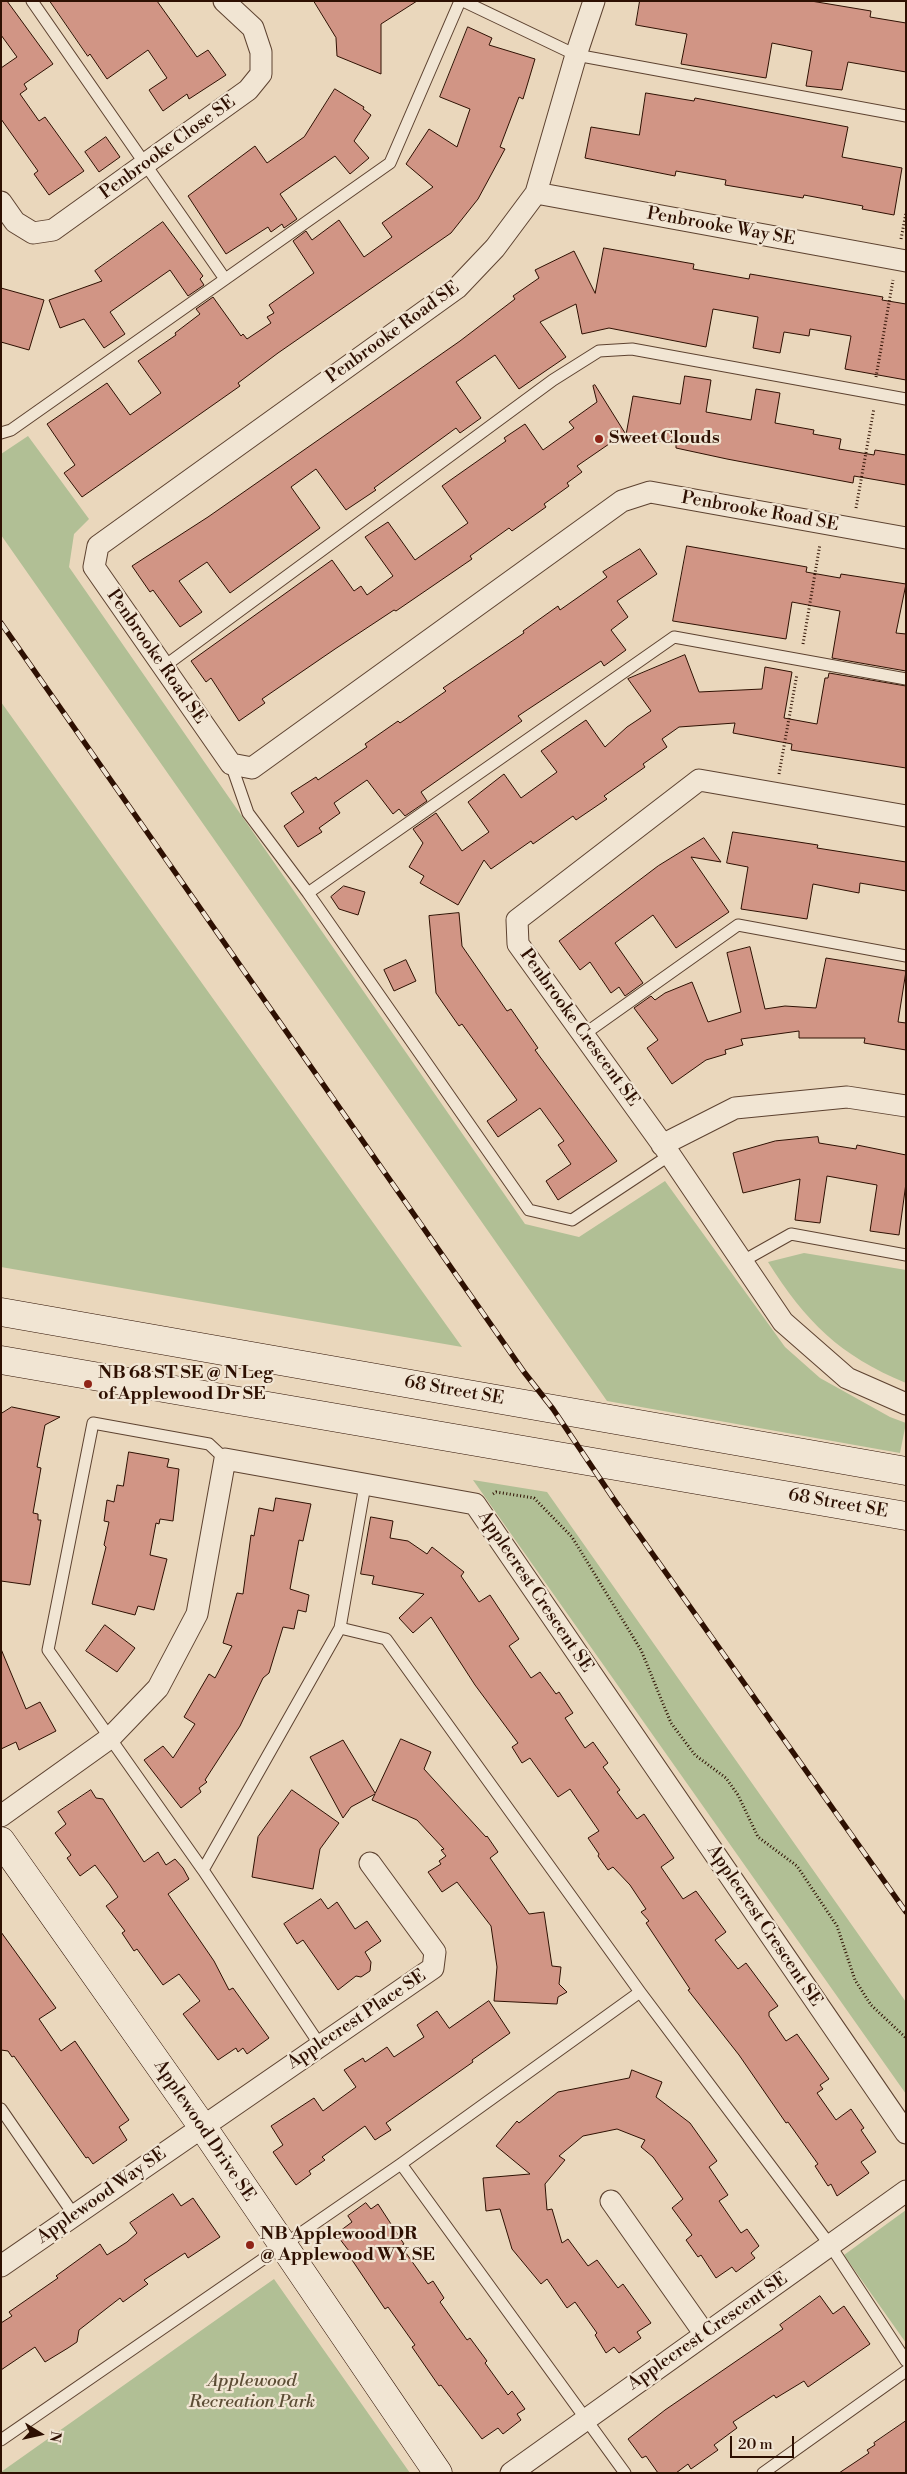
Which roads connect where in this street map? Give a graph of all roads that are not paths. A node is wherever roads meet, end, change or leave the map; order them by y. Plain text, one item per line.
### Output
1 (32, 1) edge
2 (224, 1) edge
3 (462, 1) edge
4 (594, 1) edge
5 (576, 55) junction
6 (906, 116) edge
7 (145, 162) junction
8 (536, 193) junction
9 (1, 202) edge
10 (902, 260) edge
11 (225, 278) junction
12 (906, 399) edge
13 (1, 433) edge
14 (906, 538) edge
15 (162, 668) junction
16 (906, 679) edge
17 (231, 764) junction
18 (906, 816) edge
19 (308, 893) junction
20 (906, 956) edge
21 (583, 1035) junction
22 (906, 1106) edge
23 (666, 1150) junction
24 (906, 1254) edge
25 (743, 1261) junction
26 (1, 1312) edge
27 (1, 1360) edge
28 (906, 1404) edge
29 (225, 1459) junction
30 (906, 1471) edge
31 (365, 1485) junction
32 (906, 1516) edge
33 (340, 1628) junction
34 (110, 1738) junction
35 (1, 1816) edge
36 (1, 1841) edge
37 (370, 1863) dead end
38 (203, 1870) junction
39 (640, 1992) junction
40 (320, 2045) junction
41 (1, 2109) edge
42 (202, 2126) junction
43 (906, 2133) edge
44 (400, 2164) junction
45 (906, 2191) edge
46 (611, 2200) dead end
47 (74, 2215) junction
48 (830, 2245) junction
49 (282, 2246) junction
50 (1, 2266) edge
51 (704, 2333) junction
52 (906, 2361) edge
53 (906, 2371) edge
54 (586, 2419) junction
55 (1, 2440) edge
56 (438, 2473) edge
57 (511, 2473) edge
58 (625, 2473) edge
59 (763, 2473) edge

1 - 7 lane
2 - 7 street, Penbrooke Close SE
3 - 5 lane
3 - 11 lane
4 - 5 street, Penbrooke Road SE
5 - 6 lane
5 - 8 street, Penbrooke Road SE
7 - 9 street, Penbrooke Close SE
7 - 11 lane
8 - 10 street, Penbrooke Way SE
8 - 15 street, Penbrooke Road SE
11 - 13 lane
12 - 15 lane
14 - 17 street, Penbrooke Road SE
15 - 17 street, Penbrooke Road SE
16 - 19 lane
17 - 19 lane
18 - 21 street, Penbrooke Crescent SE
19 - 23 lane
20 - 21 lane
21 - 23 street, Penbrooke Crescent SE
22 - 23 street
23 - 25 street, Penbrooke Crescent SE
24 - 25 lane
25 - 28 street, Penbrooke Crescent SE
26 - 30 main road, 68 Street SE
27 - 32 main road, 68 Street SE
29 - 31 street, Applecrest Crescent SE
29 - 34 street
29 - 34 lane
31 - 33 lane
31 - 43 street, Applecrest Crescent SE
33 - 38 lane
33 - 39 lane
34 - 35 street
34 - 38 lane
36 - 42 main road, Applewood Drive SE
37 - 40 street, Applecrest Place SE
38 - 40 lane
39 - 44 lane
39 - 48 lane
40 - 42 street, Applecrest Place SE
41 - 47 lane
42 - 47 street, Applewood Way SE
42 - 49 main road, Applewood Drive SE
44 - 49 lane
44 - 54 lane
45 - 48 street, Applecrest Crescent SE
46 - 51 street
47 - 50 street, Applewood Way SE
48 - 51 street, Applecrest Crescent SE
48 - 52 lane
49 - 55 lane
49 - 56 main road, Applewood Drive SE
51 - 54 street, Applecrest Crescent SE
53 - 59 lane
54 - 57 street, Applecrest Crescent SE
54 - 58 lane

